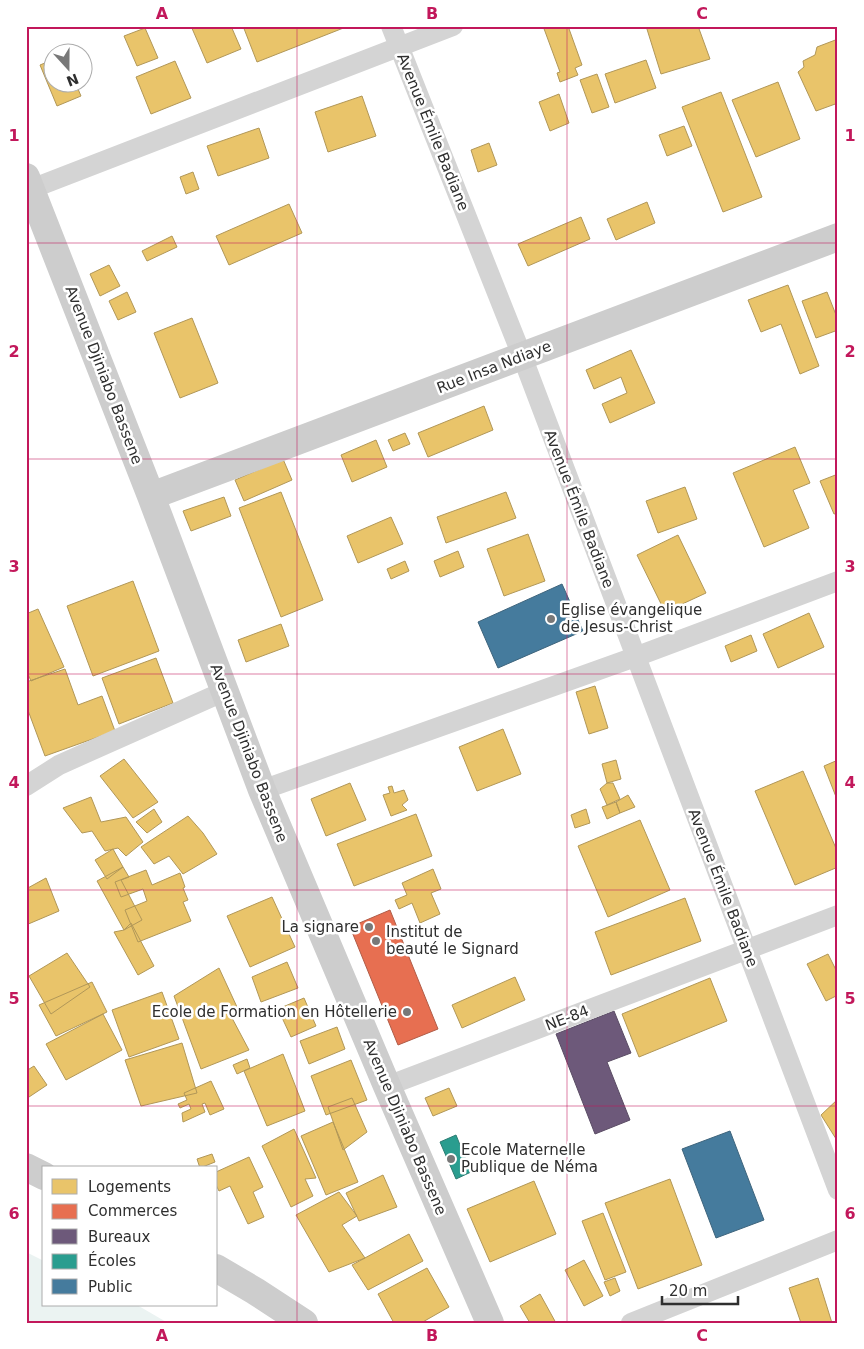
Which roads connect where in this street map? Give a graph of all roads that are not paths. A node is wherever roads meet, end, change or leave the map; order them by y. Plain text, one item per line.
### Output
1 (391, 26) edge
2 (453, 26) edge
3 (399, 46) junction
4 (29, 183) edge
5 (838, 237) edge
6 (522, 356) junction
7 (151, 496) junction
8 (838, 581) edge
9 (635, 657) junction
10 (225, 691) junction
11 (26, 786) edge
12 (262, 790) junction
13 (838, 915) edge
14 (747, 949) junction
15 (387, 1086) junction
16 (26, 1167) edge
17 (42, 1175) edge
18 (838, 1190) edge
19 (838, 1240) edge
20 (218, 1269) edge
21 (304, 1323) edge
22 (490, 1323) edge
23 (632, 1323) edge

1 - 3 street, Avenue Émile Badiane
2 - 3 street
3 - 4 street
3 - 6 street, Avenue Émile Badiane
4 - 7 main road, Avenue Djiniabo Bassene
5 - 6 main road, Rue Insa Ndiaye
6 - 7 main road, Rue Insa Ndiaye
6 - 9 street, Avenue Émile Badiane
7 - 10 main road, Avenue Djiniabo Bassene
8 - 9 street
9 - 12 street
9 - 14 street, Avenue Émile Badiane
10 - 11 street
10 - 12 main road, Avenue Djiniabo Bassene
12 - 15 main road, Avenue Djiniabo Bassene
13 - 14 street, NE-84
14 - 15 street, NE-84
14 - 18 street, Avenue Émile Badiane
15 - 22 main road, Avenue Djiniabo Bassene
16 - 17 main road
19 - 23 street
20 - 21 main road

